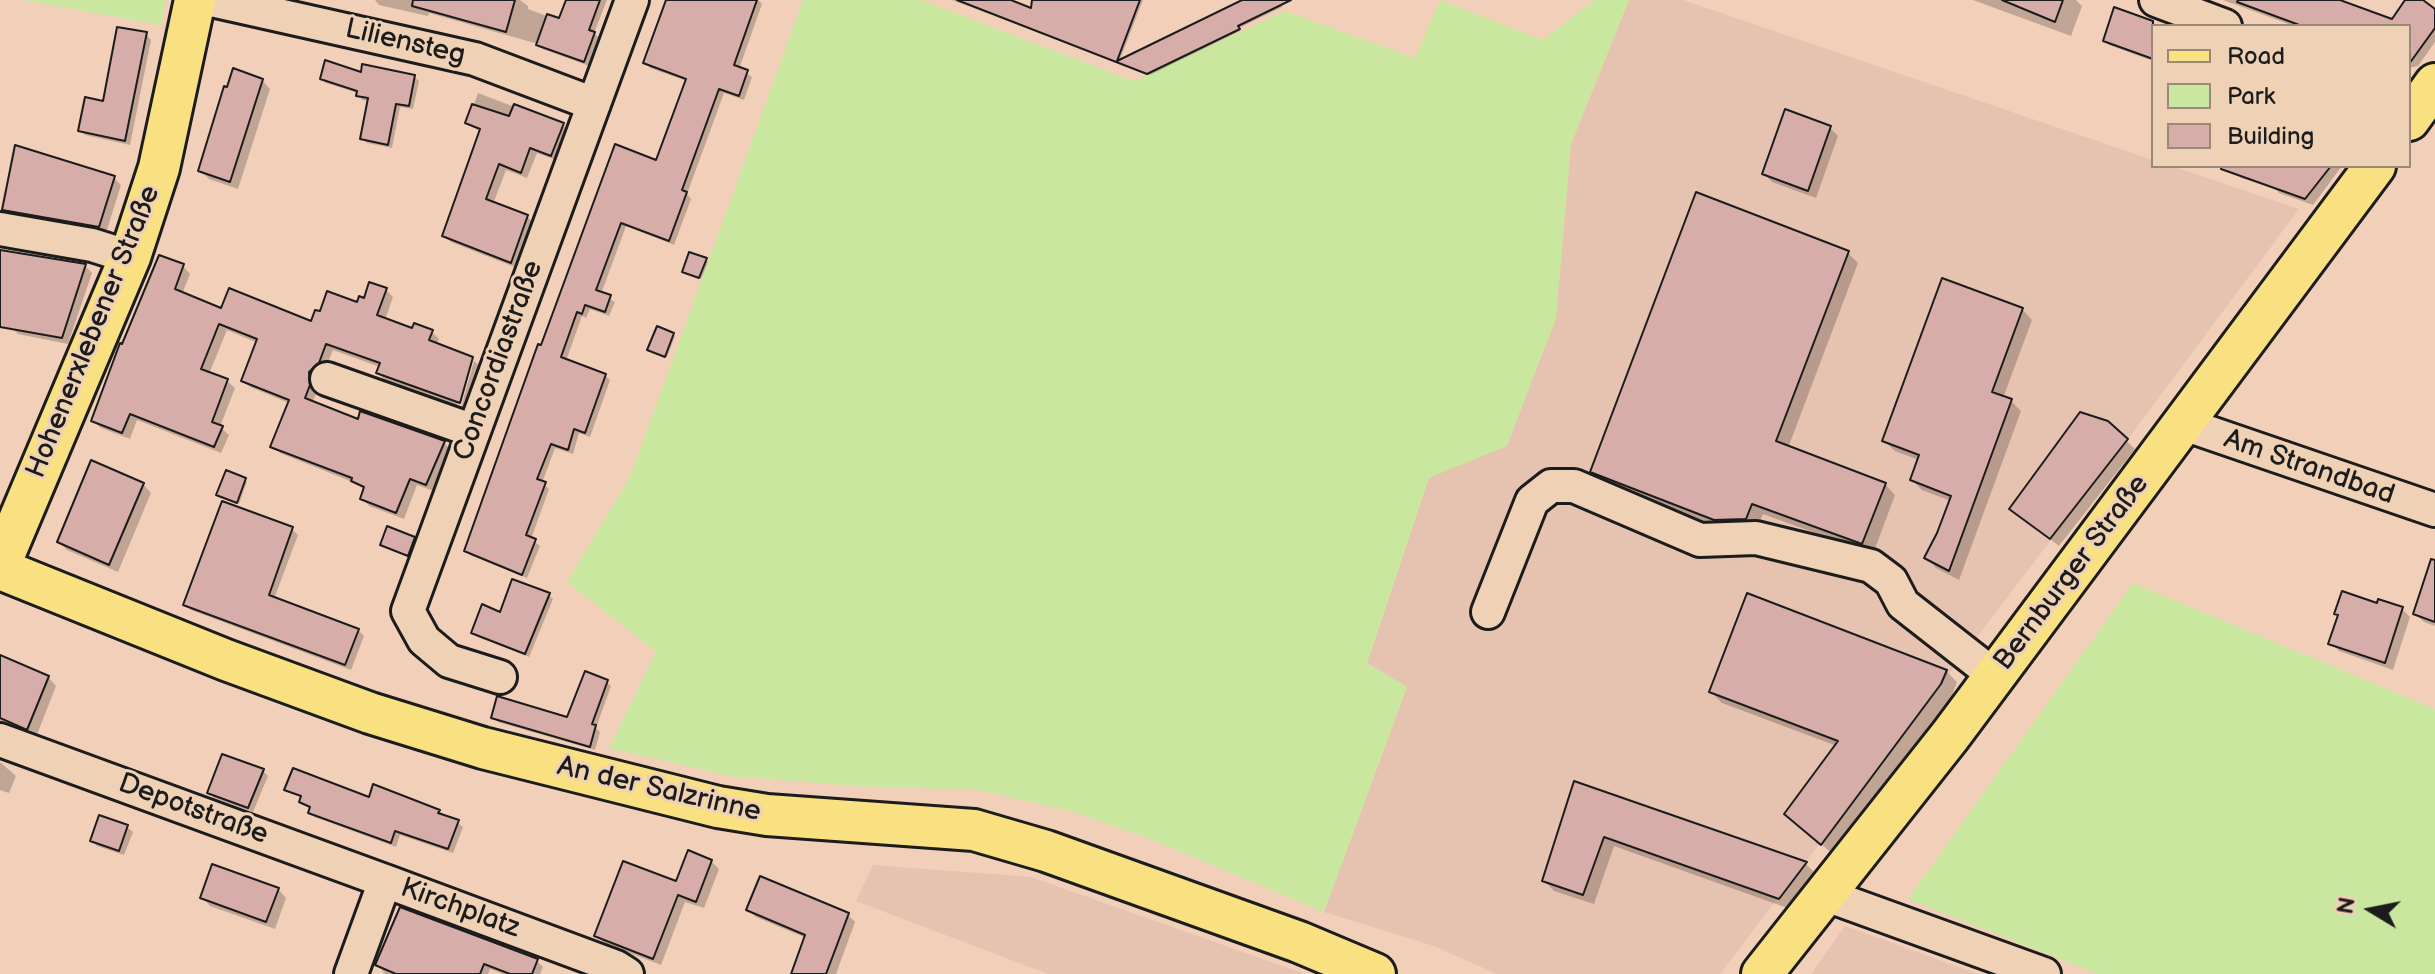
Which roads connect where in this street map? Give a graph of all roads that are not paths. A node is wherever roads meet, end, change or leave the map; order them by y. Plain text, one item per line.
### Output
1 (195, 0) edge
2 (211, 0) edge
3 (632, 0) edge
4 (2156, 0) edge
5 (2220, 24) edge
6 (594, 104) junction
7 (2374, 168) edge
8 (0, 229) edge
9 (130, 257) junction
10 (327, 379) dead end
11 (2184, 424) junction
12 (474, 431) junction
13 (2435, 510) edge
14 (0, 567) edge
15 (1488, 612) dead end
16 (1995, 676) junction
17 (500, 677) dead end
18 (0, 740) edge
19 (385, 881) junction
20 (1826, 895) junction
21 (351, 974) edge
22 (627, 974) edge
23 (1375, 974) edge
24 (1762, 974) edge
25 (2044, 974) edge

1 - 9 main road, Hohenerxlebener Straße
2 - 6 street, Liliensteg
3 - 6 street, Concordiastraße
4 - 5 street
6 - 12 street, Concordiastraße
7 - 11 main road, Bernburger Straße
8 - 9 street
9 - 14 main road, Hohenerxlebener Straße
10 - 12 street
11 - 13 street, Am Strandbad
11 - 16 main road, Bernburger Straße
12 - 17 street, Concordiastraße
14 - 23 main road, An der Salzrinne
15 - 16 street
16 - 20 main road, Bernburger Straße
18 - 19 street, Depotstraße
19 - 21 street, Kirchplatz
19 - 22 street, Kirchplatz
20 - 24 main road, Bernburger Straße
20 - 25 street

